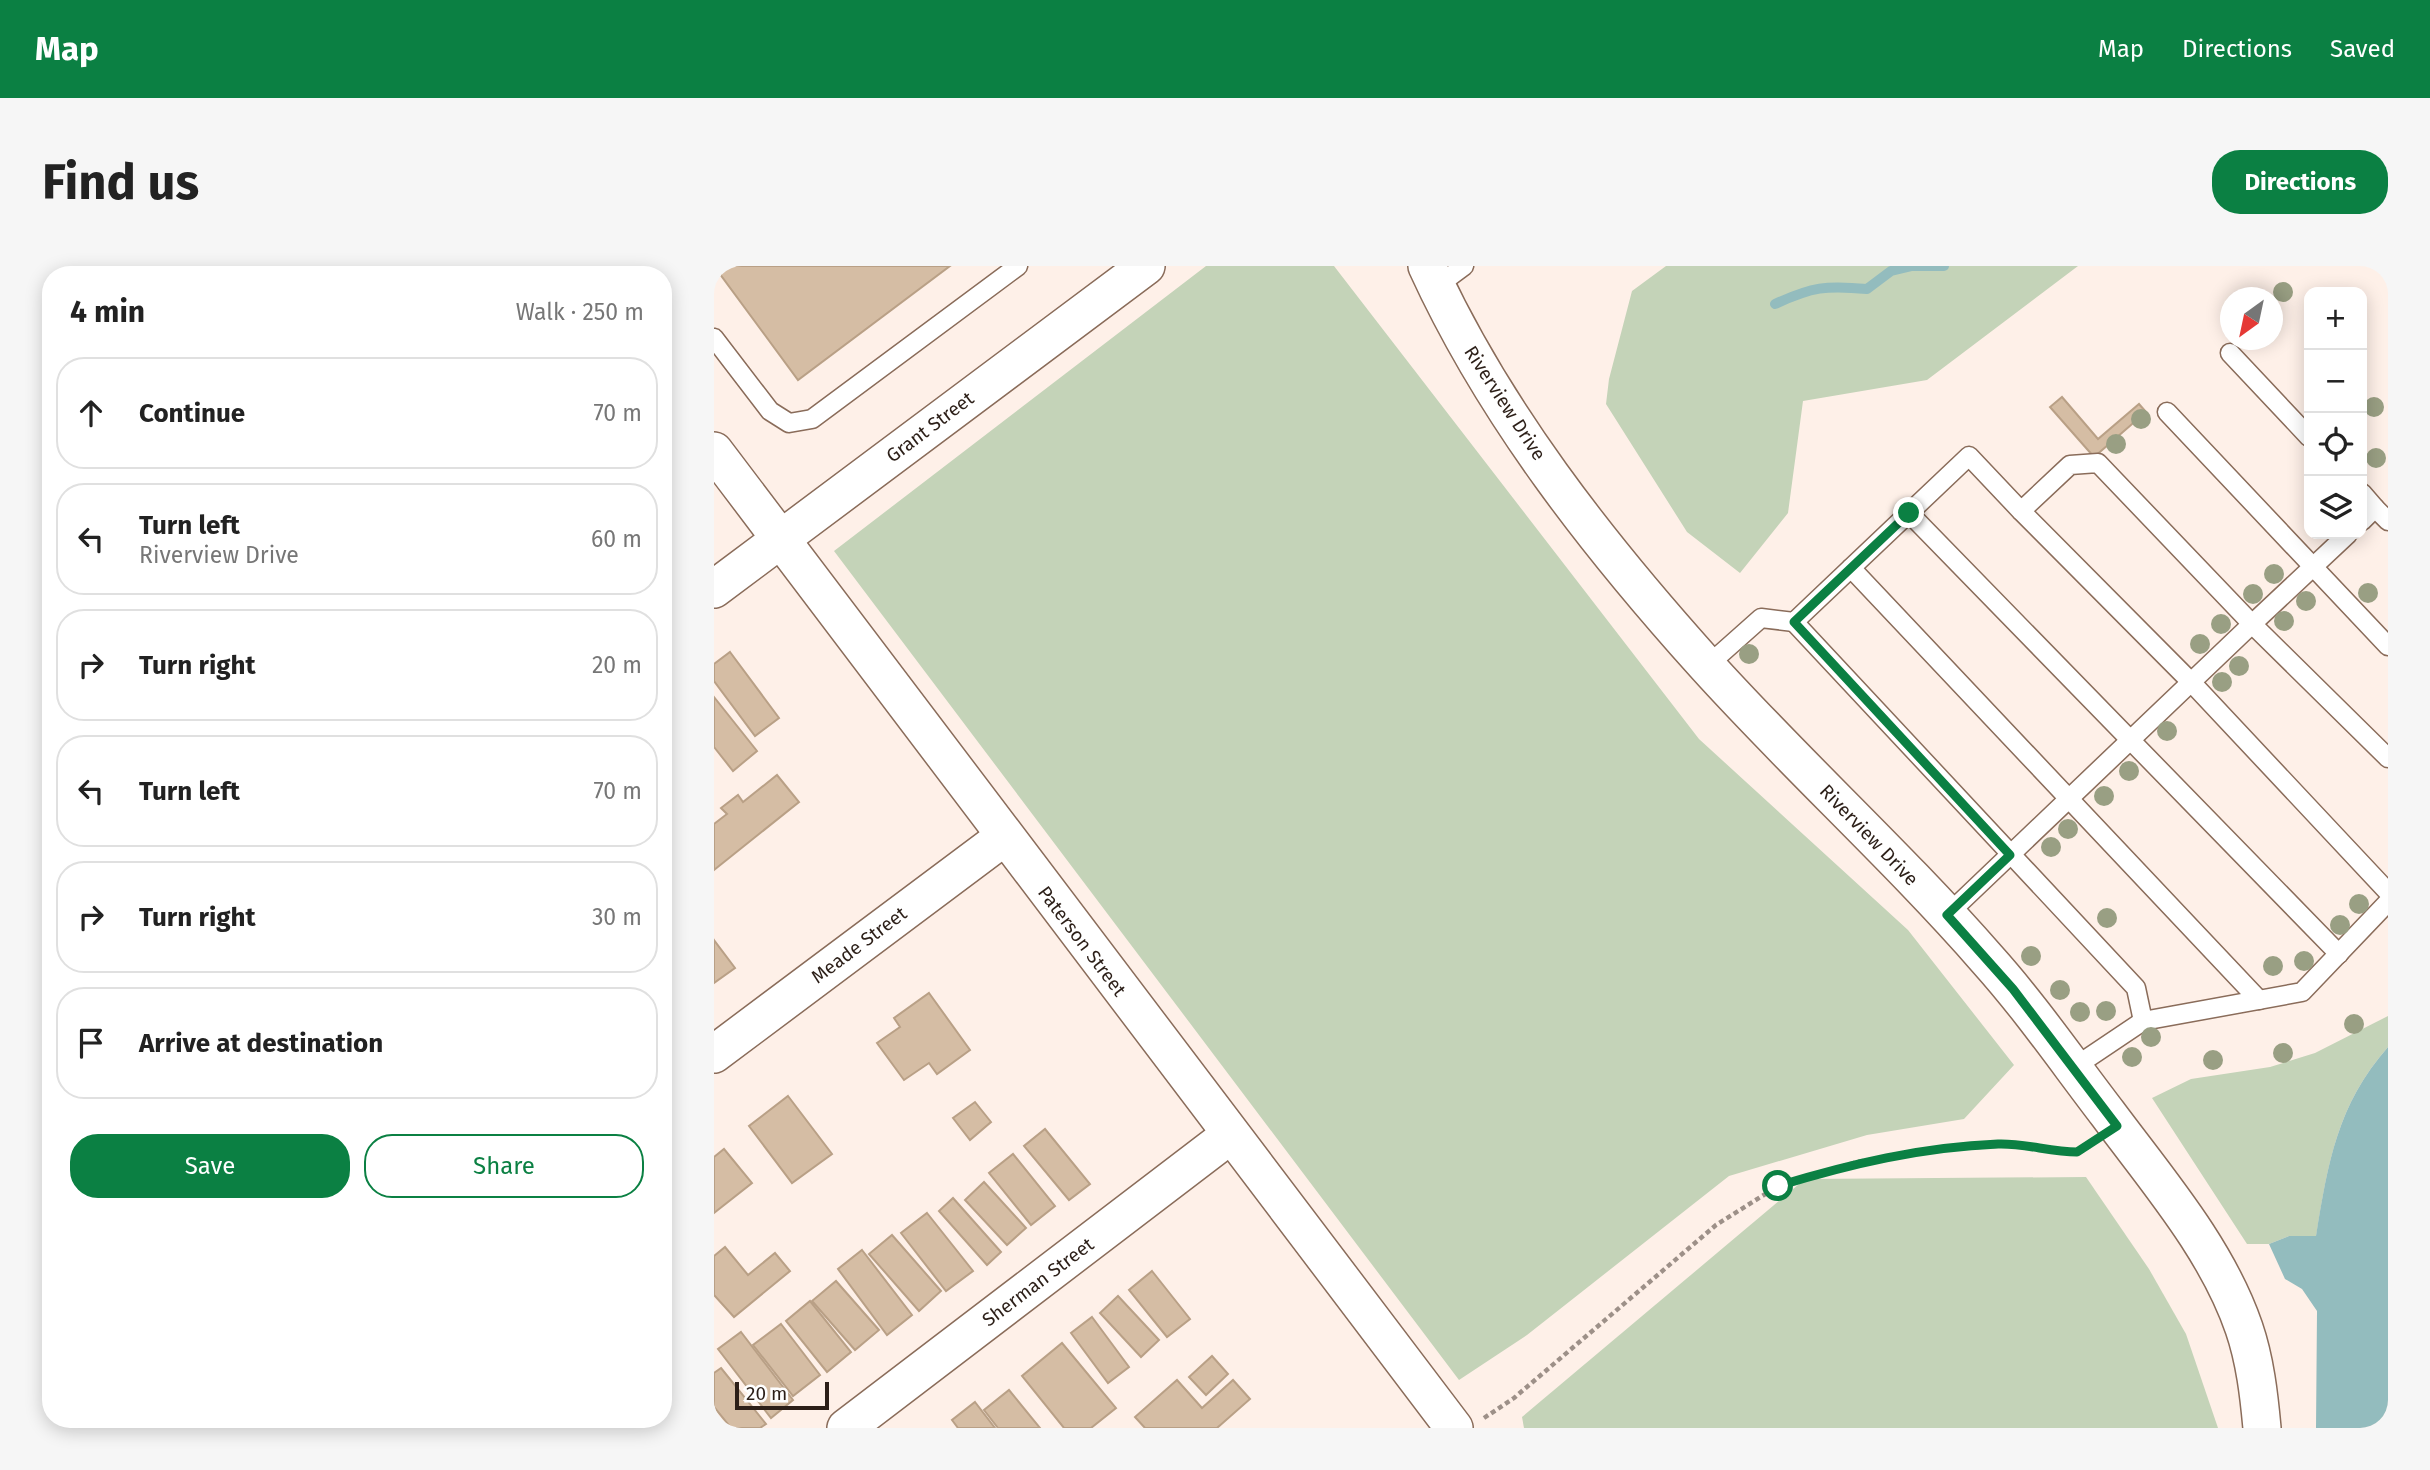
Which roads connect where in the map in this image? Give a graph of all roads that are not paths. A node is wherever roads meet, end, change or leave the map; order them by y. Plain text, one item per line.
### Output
1 (1018, 266) edge
2 (1146, 266) edge
3 (1443, 273) edge
4 (714, 338) edge
5 (2230, 352) dead end
6 (2167, 412) dead end
7 (2304, 432) edge
8 (714, 451) edge
9 (2367, 498) edge
10 (2021, 511) junction
11 (1909, 513) junction
12 (2382, 514) edge
13 (780, 539) junction
14 (2343, 539) edge
15 (2313, 567) junction
16 (1851, 568) junction
17 (714, 589) edge
18 (1794, 622) junction
19 (2252, 625) junction
20 (2388, 646) edge
21 (1707, 666) junction
22 (2192, 683) junction
23 (2131, 742) junction
24 (2388, 758) edge
25 (2070, 801) junction
26 (1003, 837) junction
27 (2010, 855) junction
28 (2388, 891) edge
29 (2388, 902) edge
30 (1947, 915) junction
31 (2339, 954) junction
32 (2259, 1000) junction
33 (2143, 1021) junction
34 (714, 1054) edge
35 (2073, 1068) junction
36 (1230, 1136) junction
37 (1467, 1424) edge
38 (846, 1428) edge
39 (2262, 1428) edge

1 - 4 lane
2 - 13 street, Grant Street
3 - 21 street, Riverview Drive
5 - 7 lane
6 - 15 lane
8 - 13 street, Paterson Street
9 - 12 lane
10 - 11 lane
10 - 19 lane
10 - 22 lane
11 - 16 lane
11 - 23 lane
13 - 17 street, Grant Street
13 - 26 street, Paterson Street
14 - 15 lane
15 - 19 lane
15 - 20 lane
16 - 18 lane
16 - 25 lane
18 - 21 lane
18 - 27 lane
19 - 22 lane
19 - 24 lane
21 - 30 street, Riverview Drive
22 - 23 lane
22 - 28 lane
23 - 25 lane
23 - 31 lane
25 - 27 lane
25 - 32 lane
26 - 34 street, Meade Street
26 - 36 street, Paterson Street
27 - 30 lane
27 - 33 lane
29 - 31 lane
30 - 35 street, Riverview Drive
31 - 32 lane
32 - 33 lane
33 - 35 lane
35 - 39 street, Riverview Drive
36 - 37 street, Paterson Street
36 - 38 street, Sherman Street

